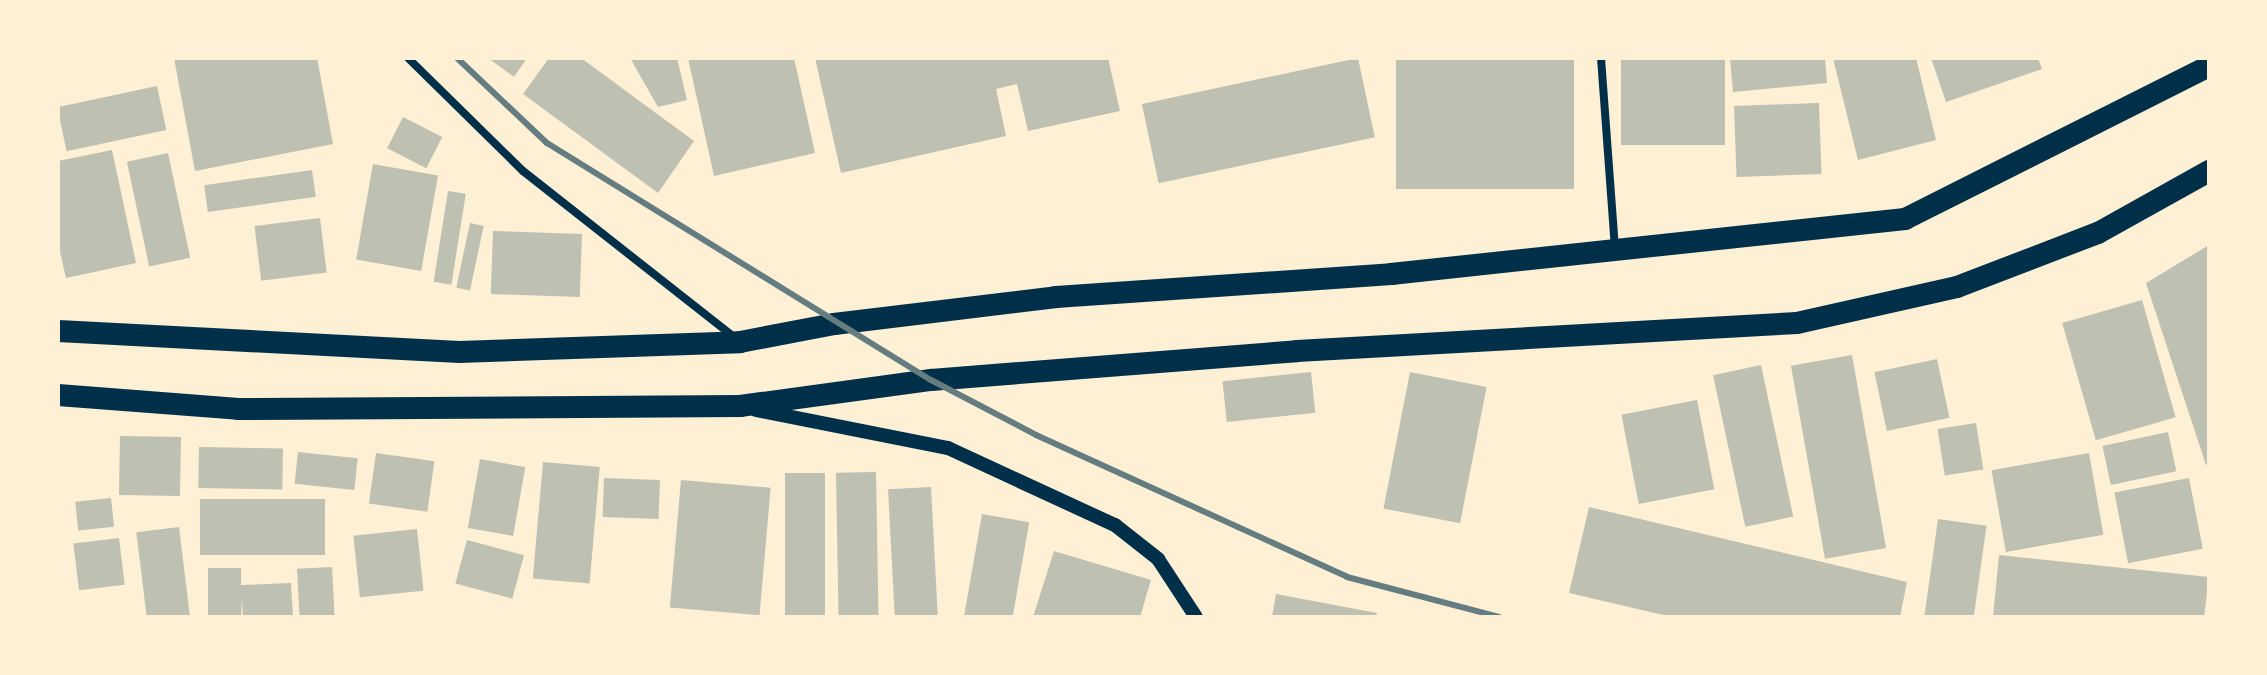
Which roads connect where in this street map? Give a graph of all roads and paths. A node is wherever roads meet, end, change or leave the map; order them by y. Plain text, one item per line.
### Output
1 (408, 58) edge
2 (1601, 58) edge
3 (2209, 66) edge
4 (2209, 171) edge
5 (1615, 249) junction
6 (58, 331) edge
7 (740, 342) junction
8 (58, 395) edge
9 (740, 406) junction
10 (1196, 617) edge

1 - 7 street
2 - 5 street
3 - 5 highway
4 - 9 highway
5 - 7 highway
6 - 7 highway
8 - 9 highway
9 - 10 street

